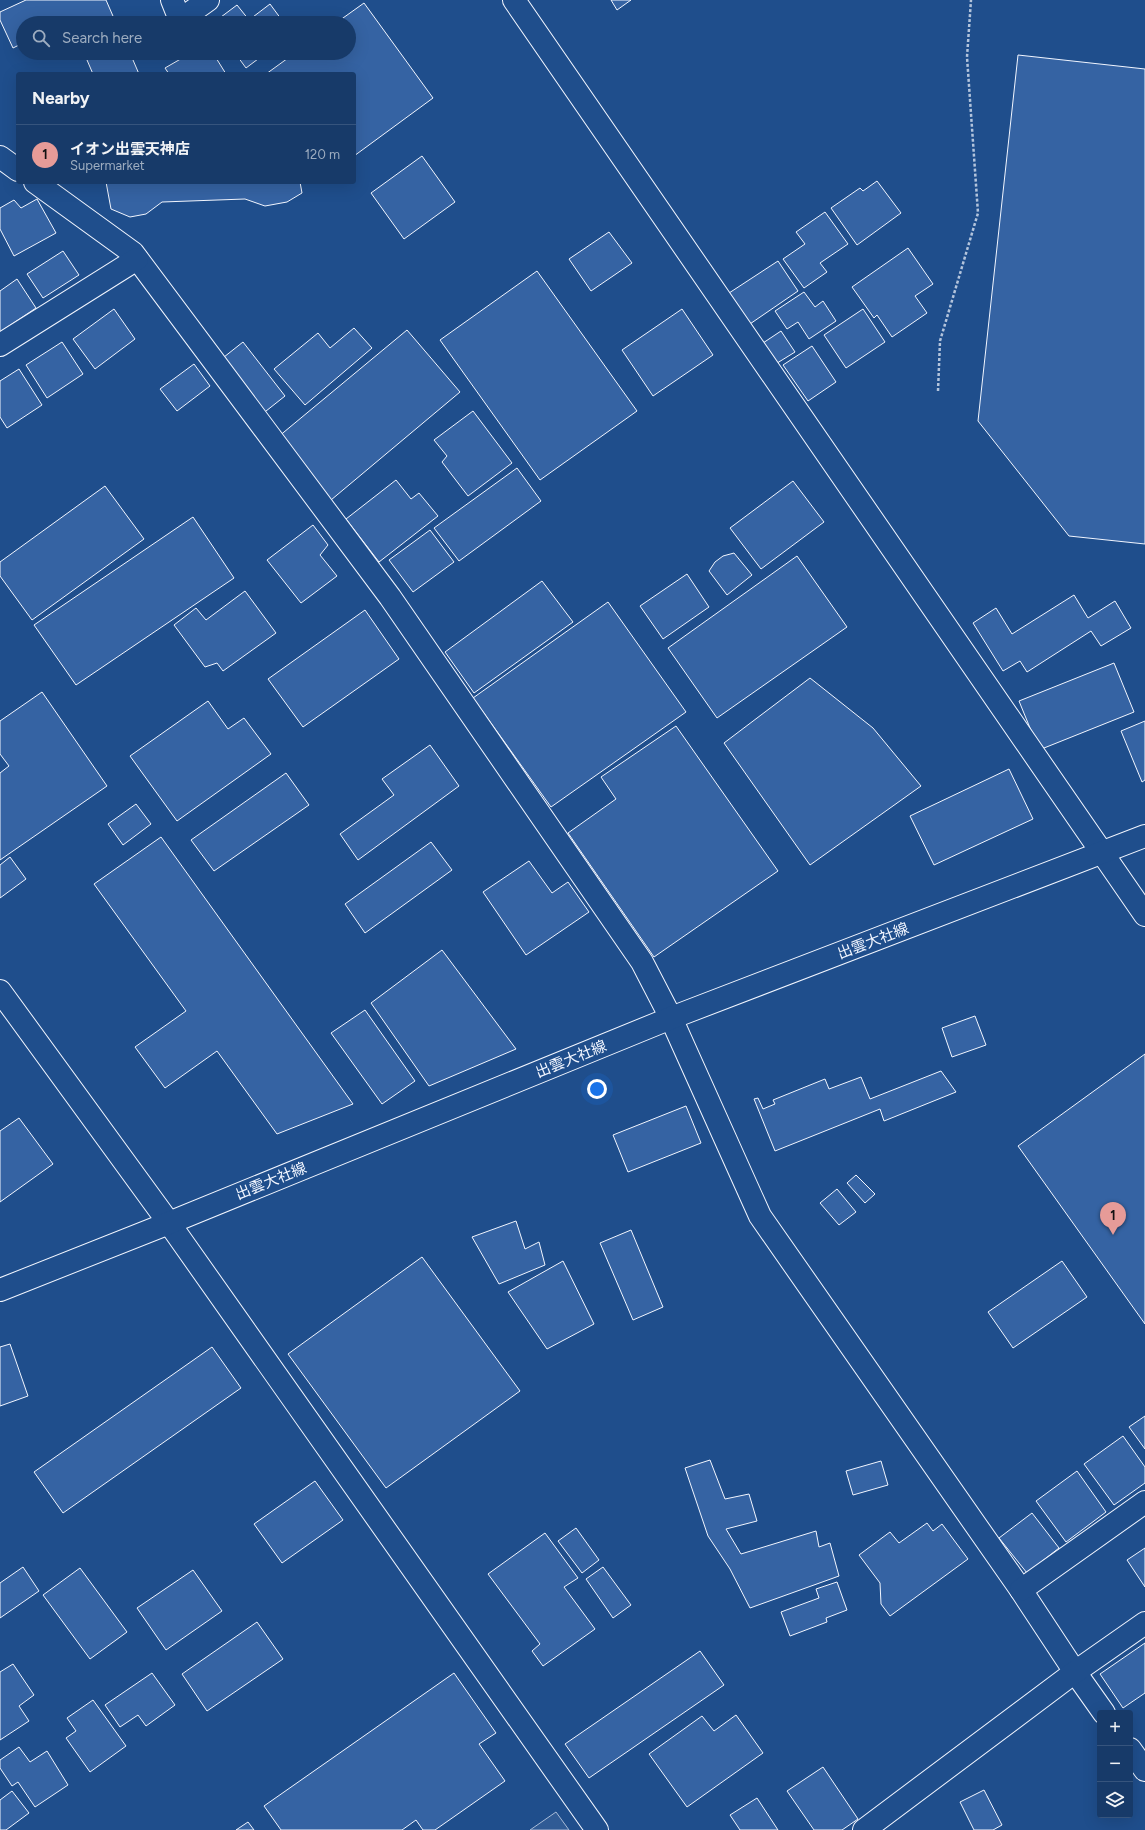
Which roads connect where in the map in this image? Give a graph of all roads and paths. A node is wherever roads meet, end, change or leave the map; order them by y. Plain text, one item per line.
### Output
1 (172, 0) edge
2 (208, 0) edge
3 (514, 0) edge
4 (971, 0) edge
5 (178, 16) edge
6 (186, 16) edge
7 (0, 157) edge
8 (16, 169) edge
9 (37, 184) edge
10 (137, 259) junction
11 (0, 345) edge
12 (938, 391) dead end
13 (1145, 836) edge
14 (1101, 853) junction
15 (1145, 915) edge
16 (0, 991) edge
17 (671, 1018) junction
18 (169, 1223) junction
19 (0, 1290) edge
20 (1145, 1502) edge
21 (1021, 1590) junction
22 (1145, 1623) edge
23 (1075, 1672) junction
24 (1102, 1710) edge
25 (1133, 1753) edge
26 (1145, 1770) edge
27 (597, 1830) edge
28 (864, 1830) edge

1 - 5 street
2 - 6 street
3 - 14 street
4 - 12 path
7 - 8 street
9 - 10 street
10 - 11 street
10 - 17 street
13 - 14 street, 出雲大社線
14 - 15 street
14 - 17 street, 出雲大社線
16 - 18 street
17 - 18 street, 出雲大社線
17 - 21 street
18 - 19 street, 出雲大社線
18 - 27 street
20 - 21 street
21 - 23 street
22 - 23 street
23 - 24 street
23 - 28 street
25 - 26 street

